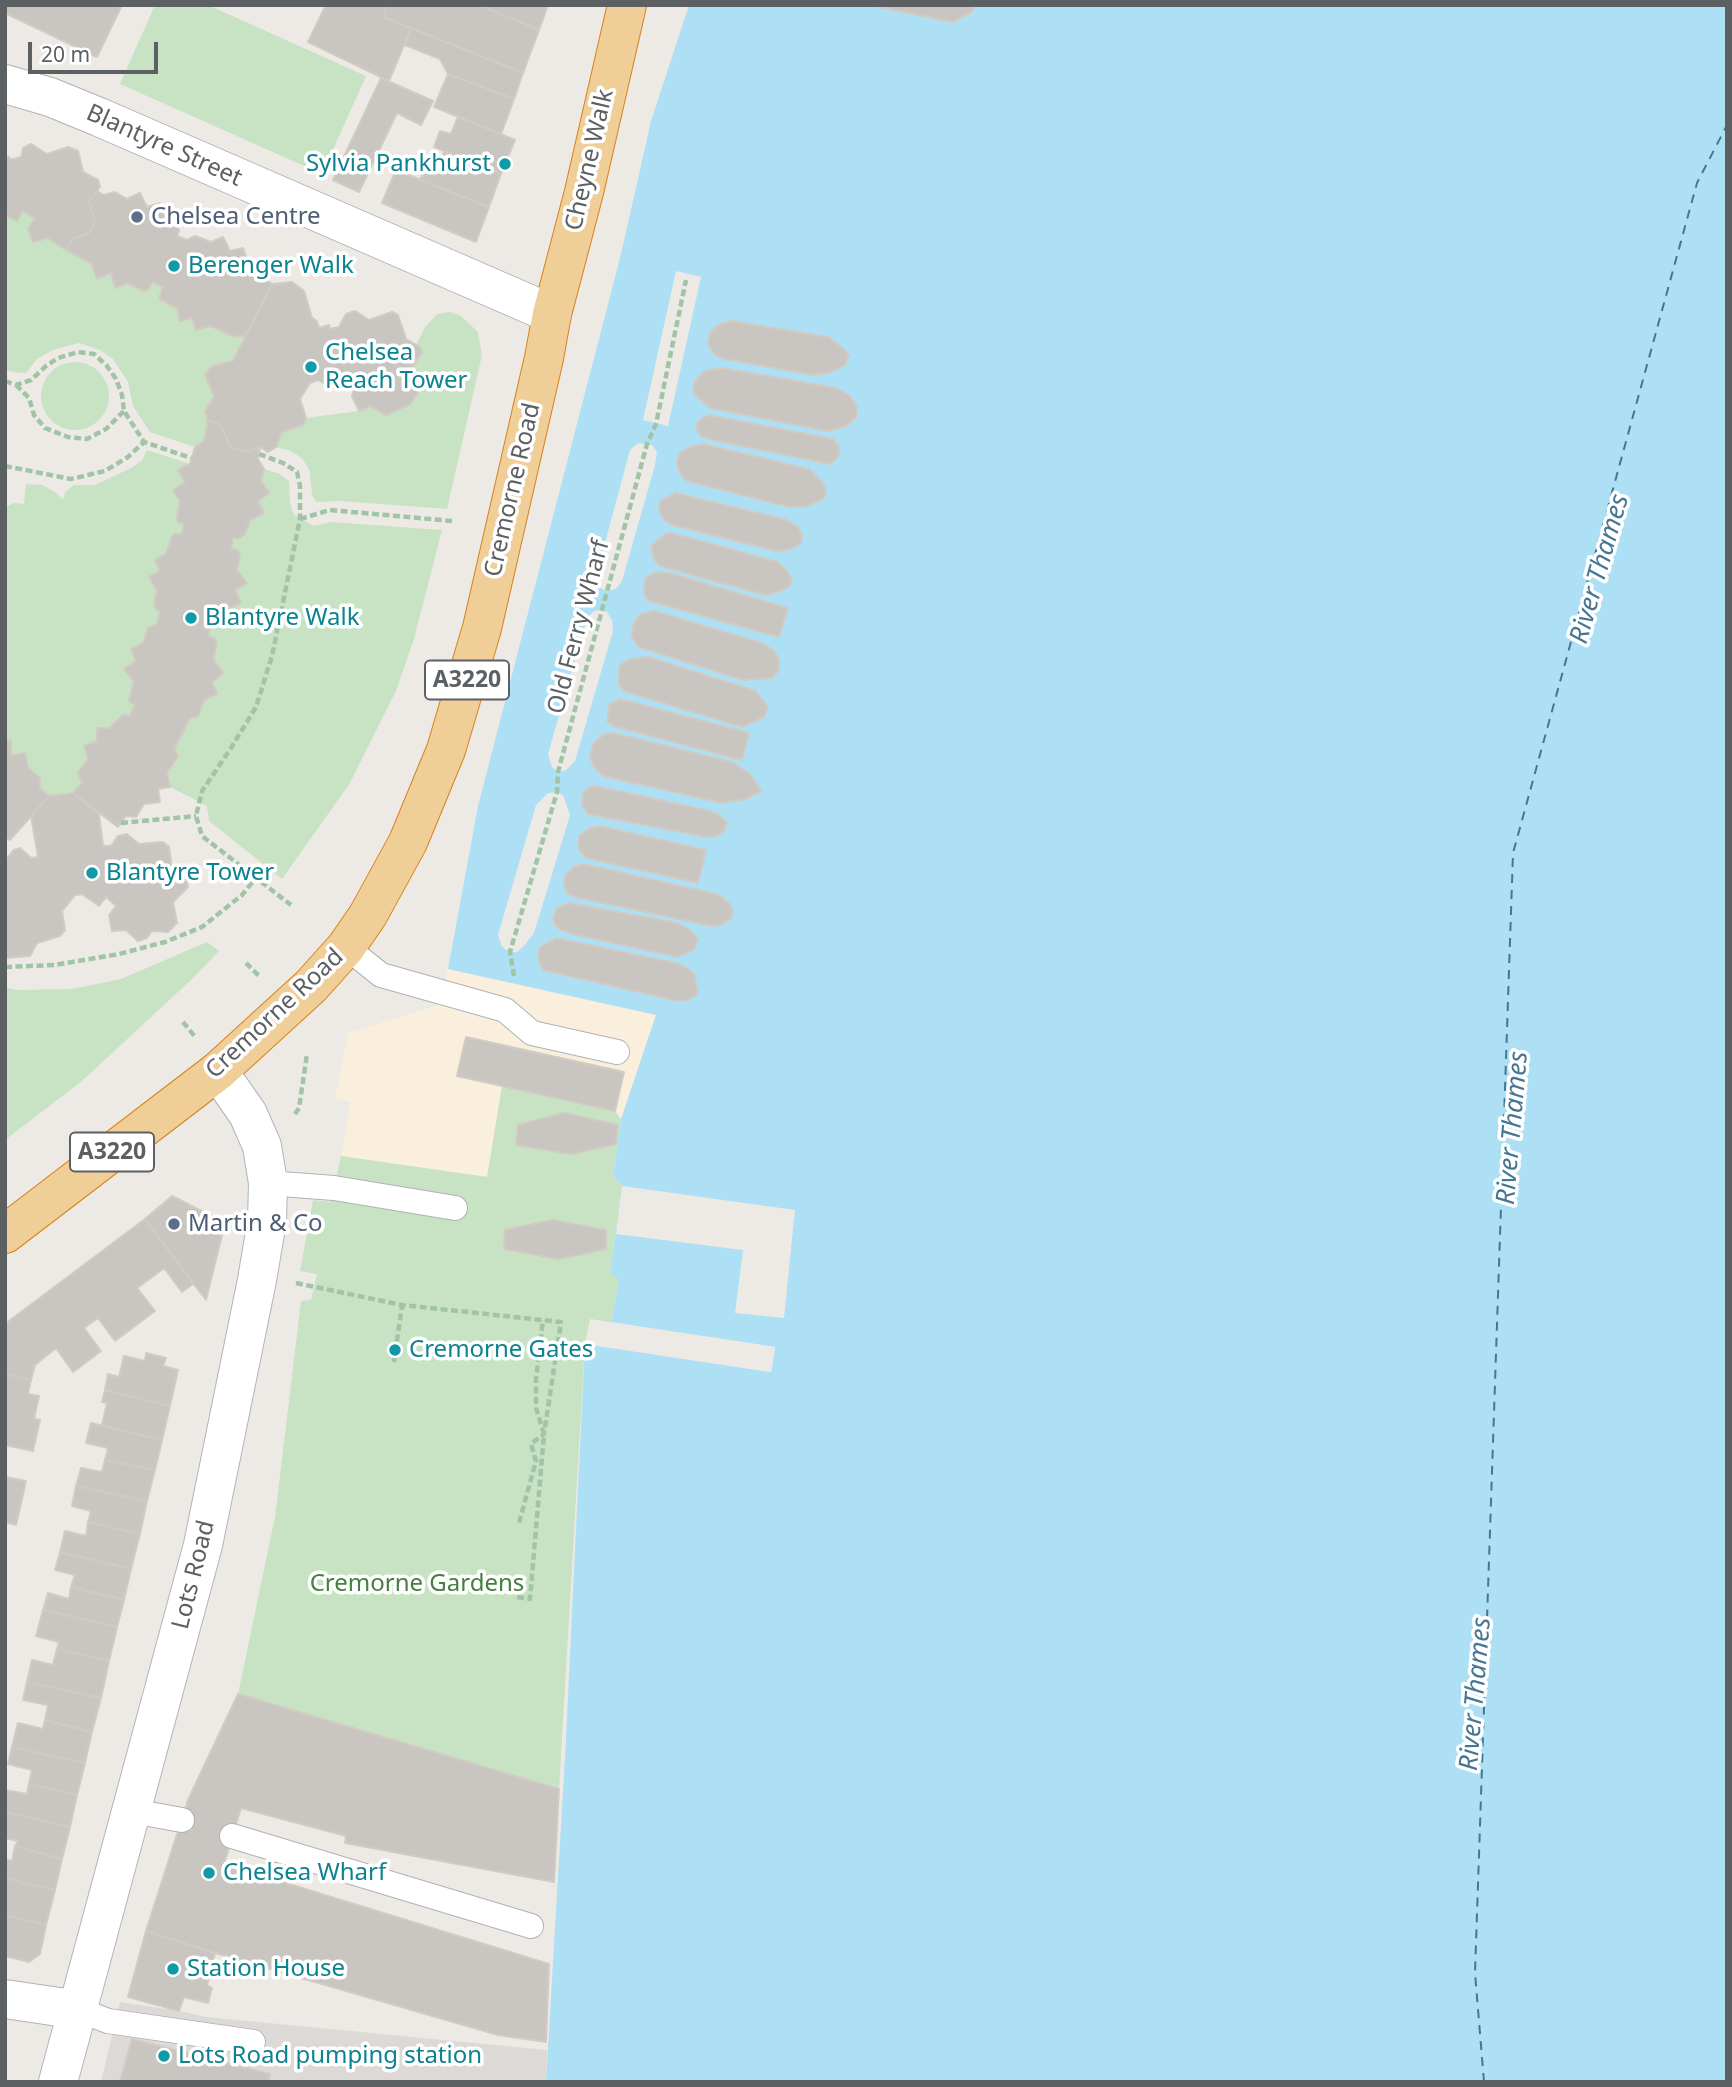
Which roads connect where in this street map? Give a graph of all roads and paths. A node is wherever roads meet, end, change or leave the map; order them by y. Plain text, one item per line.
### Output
1 (627, 5) edge
2 (5, 84) edge
3 (687, 280) dead end
4 (552, 314) junction
5 (5, 381) edge
6 (16, 385) junction
7 (124, 411) junction
8 (144, 442) junction
9 (259, 454) dead end
10 (191, 458) dead end
11 (5, 466) edge
12 (300, 519) junction
13 (452, 522) dead end
14 (196, 816) junction
15 (121, 822) dead end
16 (256, 879) junction
17 (291, 905) dead end
18 (346, 947) junction
19 (246, 963) dead end
20 (5, 967) edge
21 (265, 982) dead end
22 (515, 983) dead end
23 (183, 1022) dead end
24 (617, 1052) dead end
25 (209, 1056) junction
26 (268, 1182) junction
27 (455, 1208) dead end
28 (5, 1234) edge
29 (257, 1280) junction
30 (402, 1305) junction
31 (543, 1320) junction
32 (394, 1362) dead end
33 (544, 1434) junction
34 (519, 1523) dead end
35 (517, 1597) dead end
36 (132, 1811) junction
37 (181, 1820) dead end
38 (232, 1836) dead end
39 (531, 1926) dead end
40 (5, 1999) edge
41 (79, 2010) junction
42 (253, 2042) dead end
43 (58, 2082) edge

1 - 4 highway, Cheyne Walk / A3220
2 - 4 street, Blantyre Street
3 - 22 path, Old Ferry Wharf
4 - 18 highway, Cremorne Road / A3220
5 - 6 path
6 - 7 path
6 - 7 path
7 - 8 path
8 - 10 path
8 - 11 path
9 - 12 path
12 - 13 path
12 - 14 path
14 - 15 path
14 - 16 path
16 - 17 path
16 - 20 path
18 - 24 lane
18 - 25 highway, Cremorne Road / A3220
19 - 21 path
23 - 25 path
25 - 26 street, Lots Road
25 - 28 highway, Cremorne Road / A3220
26 - 27 lane
26 - 29 street, Lots Road
29 - 30 path
29 - 36 street, Lots Road
30 - 31 path
30 - 32 path
31 - 33 path
31 - 33 path
33 - 34 path
33 - 35 path
36 - 37 lane
36 - 41 street, Lots Road
38 - 39 lane
40 - 41 street
41 - 42 lane
41 - 43 street, Lots Road

